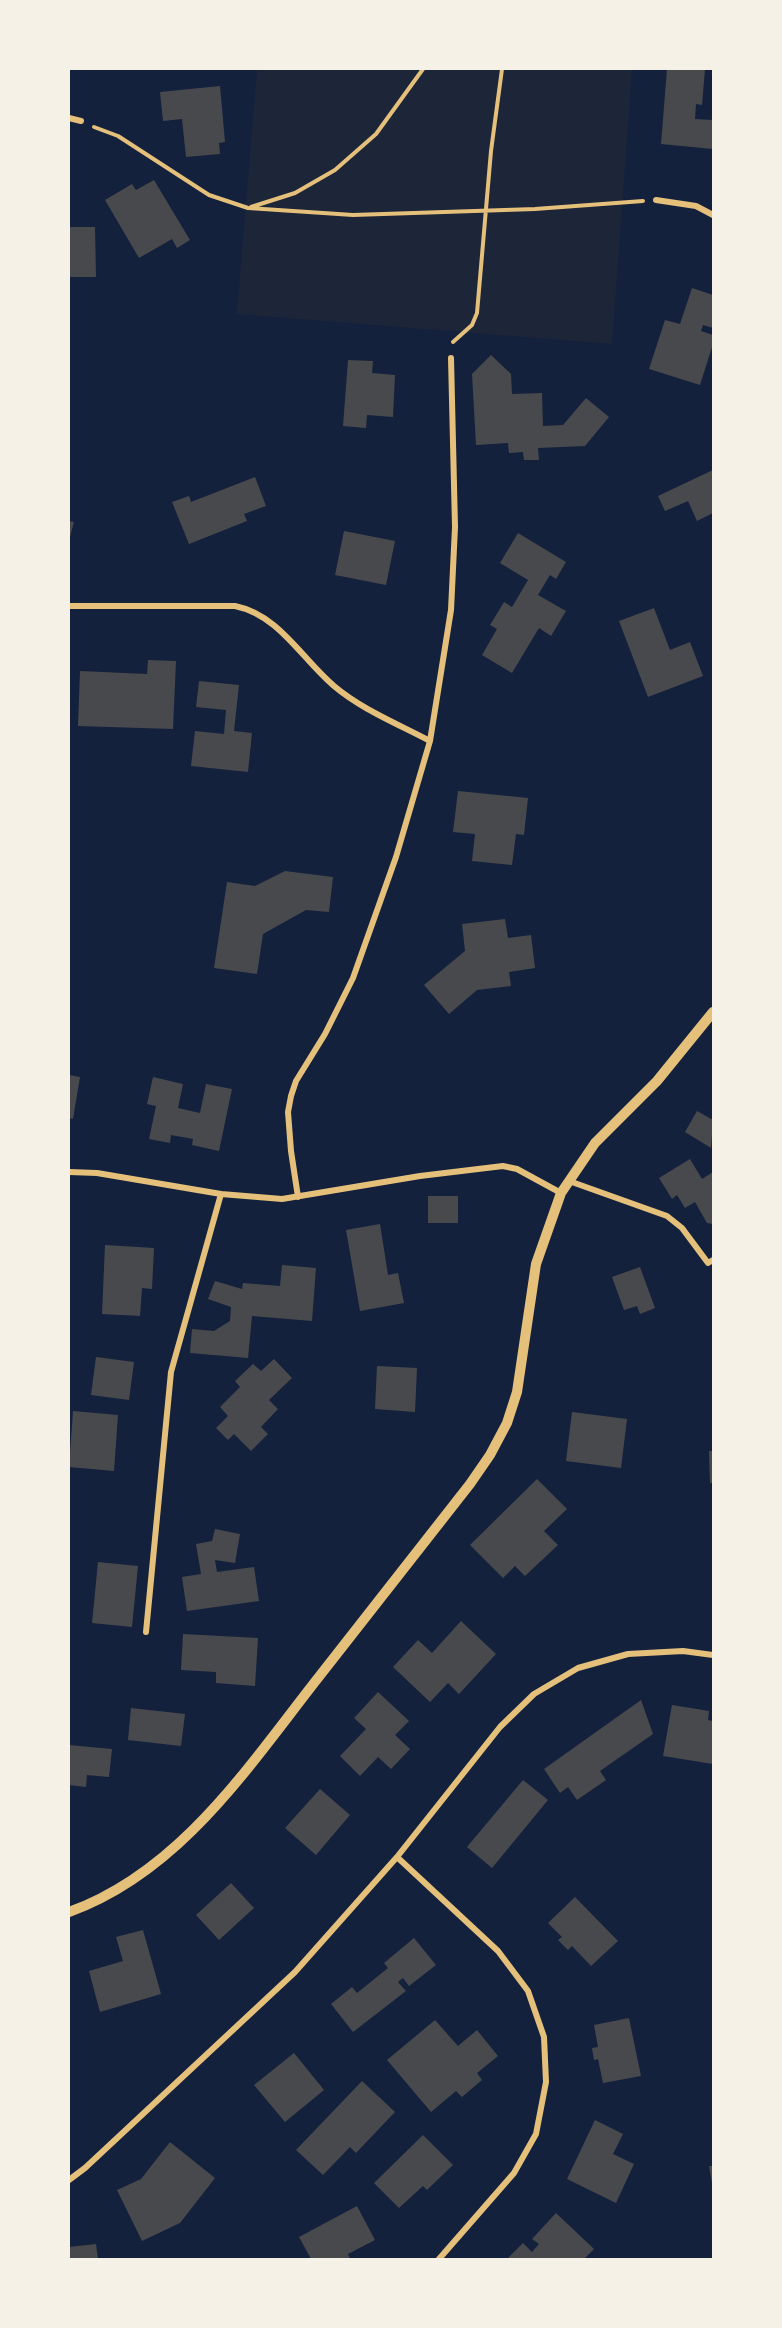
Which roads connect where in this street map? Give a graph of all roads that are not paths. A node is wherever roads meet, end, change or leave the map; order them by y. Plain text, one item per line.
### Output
1 (69, 118) edge
2 (81, 121) road end
3 (656, 200) road end
4 (713, 215) edge
5 (451, 358) road end
6 (69, 606) edge
7 (430, 741) junction
8 (713, 1012) edge
9 (69, 1172) edge
10 (569, 1181) junction
11 (561, 1193) junction
12 (221, 1194) junction
13 (298, 1197) junction
14 (713, 1260) edge
15 (146, 1632) dead end
16 (713, 1655) edge
17 (398, 1857) junction
18 (69, 1912) edge
19 (69, 2180) edge
20 (439, 2259) edge

1 - 2 street
3 - 4 street
5 - 7 street
6 - 7 street
7 - 13 street
8 - 10 street
9 - 12 street
10 - 11 street
10 - 14 street
11 - 13 street
11 - 18 street
12 - 13 street
12 - 15 street
16 - 17 street
17 - 19 street
17 - 20 street

